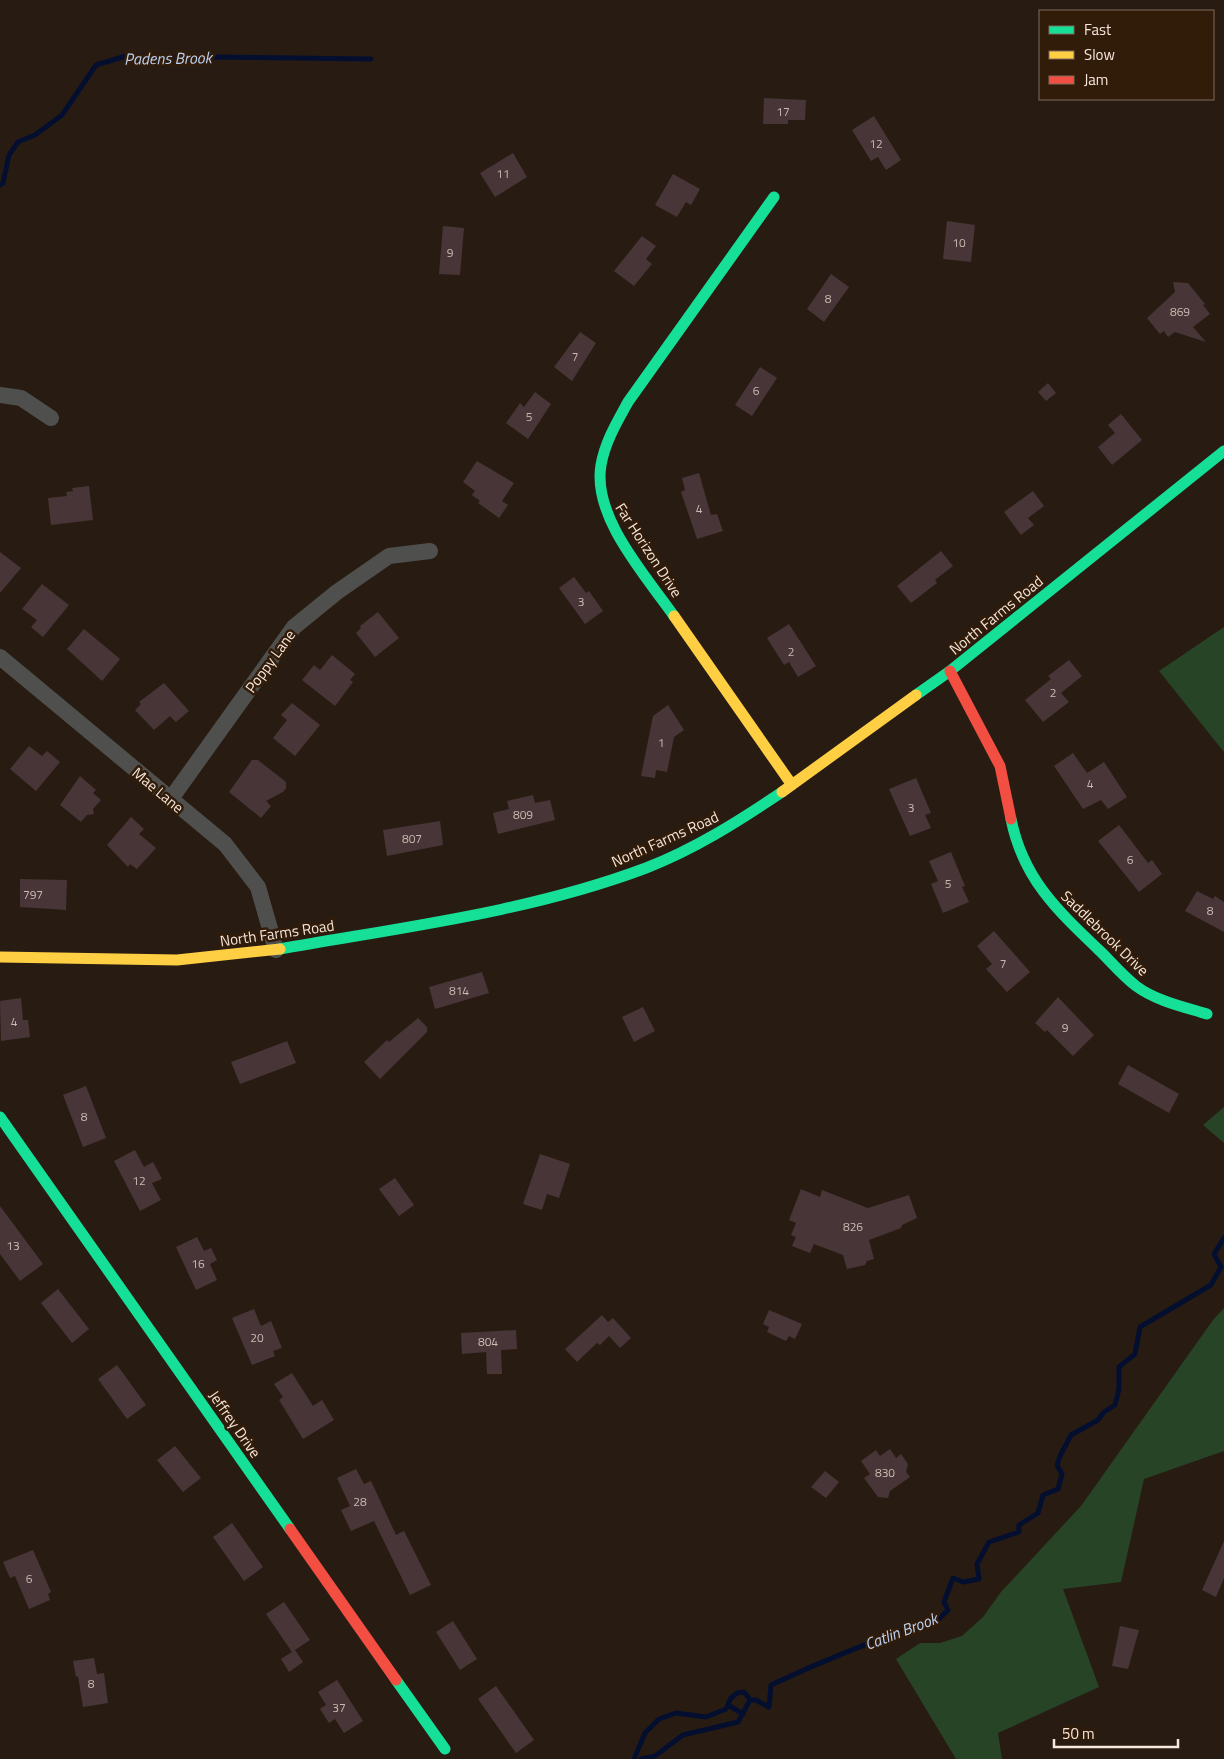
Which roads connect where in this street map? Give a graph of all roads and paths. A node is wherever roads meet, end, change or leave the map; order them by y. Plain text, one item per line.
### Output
1 (774, 197) dead end
2 (0, 395) edge
3 (51, 418) dead end
4 (1224, 451) edge
5 (430, 551) dead end
6 (0, 657) edge
7 (950, 671) junction
8 (792, 785) junction
9 (170, 800) junction
10 (276, 950) junction
11 (0, 957) edge
12 (1207, 1014) dead end
13 (0, 1117) edge
14 (445, 1749) dead end

1 - 8 street, Far Horizon Drive
2 - 3 street
4 - 7 street, North Farms Road
5 - 9 street, Poppy Lane
6 - 9 street, Mae Lane
7 - 8 street, North Farms Road
7 - 12 street, Saddlebrook Drive
8 - 10 street, North Farms Road
9 - 10 street, Mae Lane
10 - 11 street, North Farms Road
13 - 14 street, Jeffrey Drive

